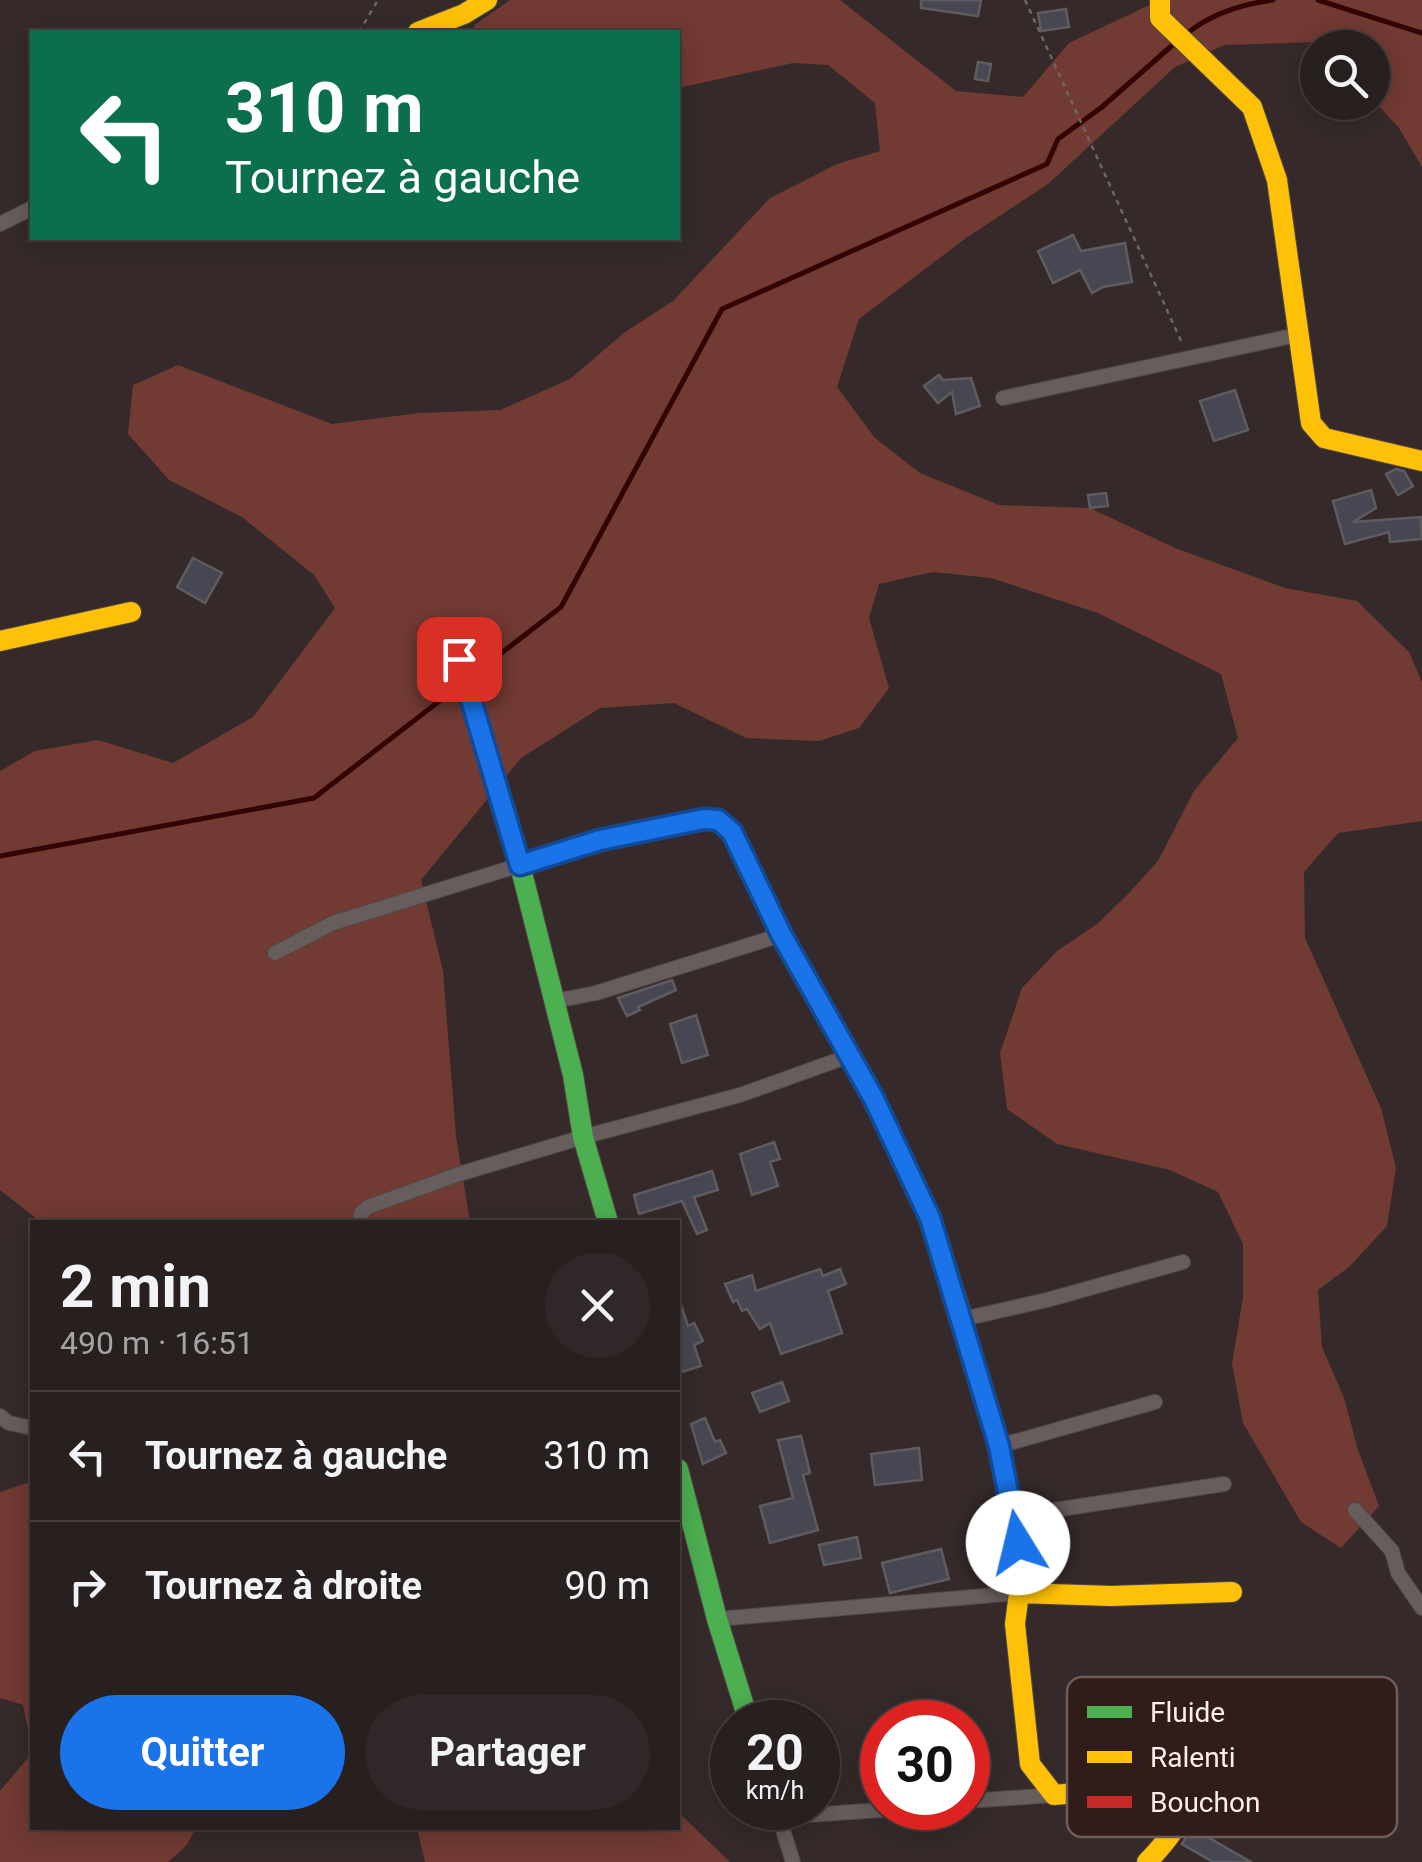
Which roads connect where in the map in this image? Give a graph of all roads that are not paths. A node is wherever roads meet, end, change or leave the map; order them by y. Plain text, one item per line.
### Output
1 (486, 0) edge
2 (1160, 0) edge
3 (423, 30) edge
4 (30, 209) edge
5 (0, 224) edge
6 (1297, 335) junction
7 (1003, 398) dead end
8 (1422, 461) edge
9 (130, 612) dead end
10 (0, 641) edge
11 (459, 659) dead end
12 (520, 865) junction
13 (781, 934) junction
14 (275, 954) dead end
15 (555, 1001) junction
16 (849, 1056) junction
17 (582, 1136) junction
18 (360, 1220) edge
19 (607, 1220) edge
20 (1182, 1262) dead end
21 (963, 1319) junction
22 (1155, 1402) dead end
23 (0, 1416) edge
24 (30, 1428) edge
25 (999, 1446) junction
26 (680, 1477) edge
27 (1224, 1484) dead end
28 (1355, 1510) dead end
29 (1015, 1516) junction
30 (1232, 1592) dead end
31 (1019, 1593) junction
32 (1422, 1608) edge
33 (716, 1619) junction
34 (742, 1700) edge
35 (1067, 1794) edge
36 (1054, 1795) junction
37 (990, 1799) edge
38 (783, 1830) edge
39 (1167, 1837) edge
40 (793, 1862) edge
41 (1148, 1862) edge

1 - 3 street
2 - 6 street
4 - 5 street
6 - 7 street
6 - 8 street
9 - 10 street
11 - 12 street
12 - 13 street
12 - 14 street
12 - 15 street
13 - 15 street
13 - 16 street
15 - 17 street
16 - 17 street
16 - 21 street
17 - 18 street
17 - 19 street
20 - 21 street
21 - 25 street
22 - 25 street
23 - 24 street
25 - 29 street
26 - 33 street
27 - 29 street
28 - 32 street
29 - 31 street
30 - 31 street
31 - 33 street
31 - 36 street
33 - 34 street
35 - 36 street
36 - 37 street
38 - 40 street
39 - 41 street

